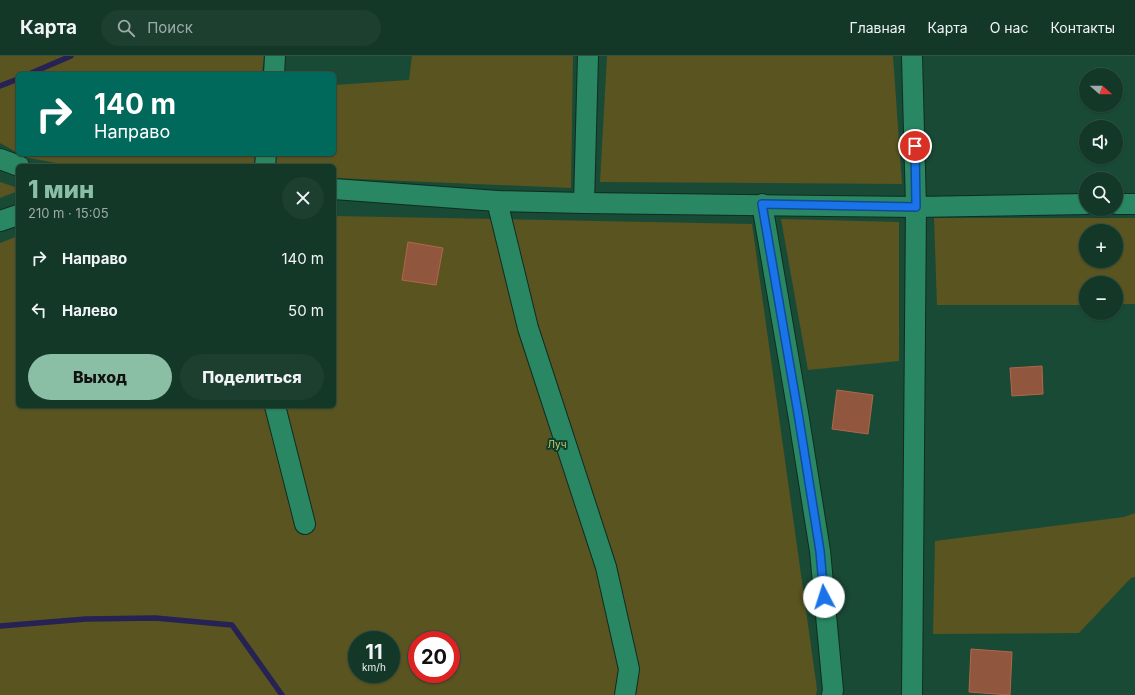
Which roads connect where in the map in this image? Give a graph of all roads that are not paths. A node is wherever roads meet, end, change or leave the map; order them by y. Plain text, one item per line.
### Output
1 (275, 56) edge
2 (588, 56) edge
3 (912, 56) edge
4 (274, 72) edge
5 (0, 159) edge
6 (16, 165) edge
7 (336, 189) edge
8 (497, 201) junction
9 (584, 203) junction
10 (762, 204) junction
11 (1079, 204) edge
12 (1123, 204) edge
13 (1135, 204) edge
14 (916, 207) junction
15 (16, 216) edge
16 (0, 221) edge
17 (276, 408) edge
18 (305, 524) dead end
19 (625, 695) edge
20 (832, 695) edge
21 (912, 695) edge

1 - 4 street
2 - 9 street
3 - 14 street
5 - 6 street
7 - 8 street
8 - 9 street
8 - 19 street
9 - 10 street
10 - 14 street
10 - 20 street
11 - 14 street
12 - 13 street
14 - 21 street
15 - 16 street
17 - 18 street

